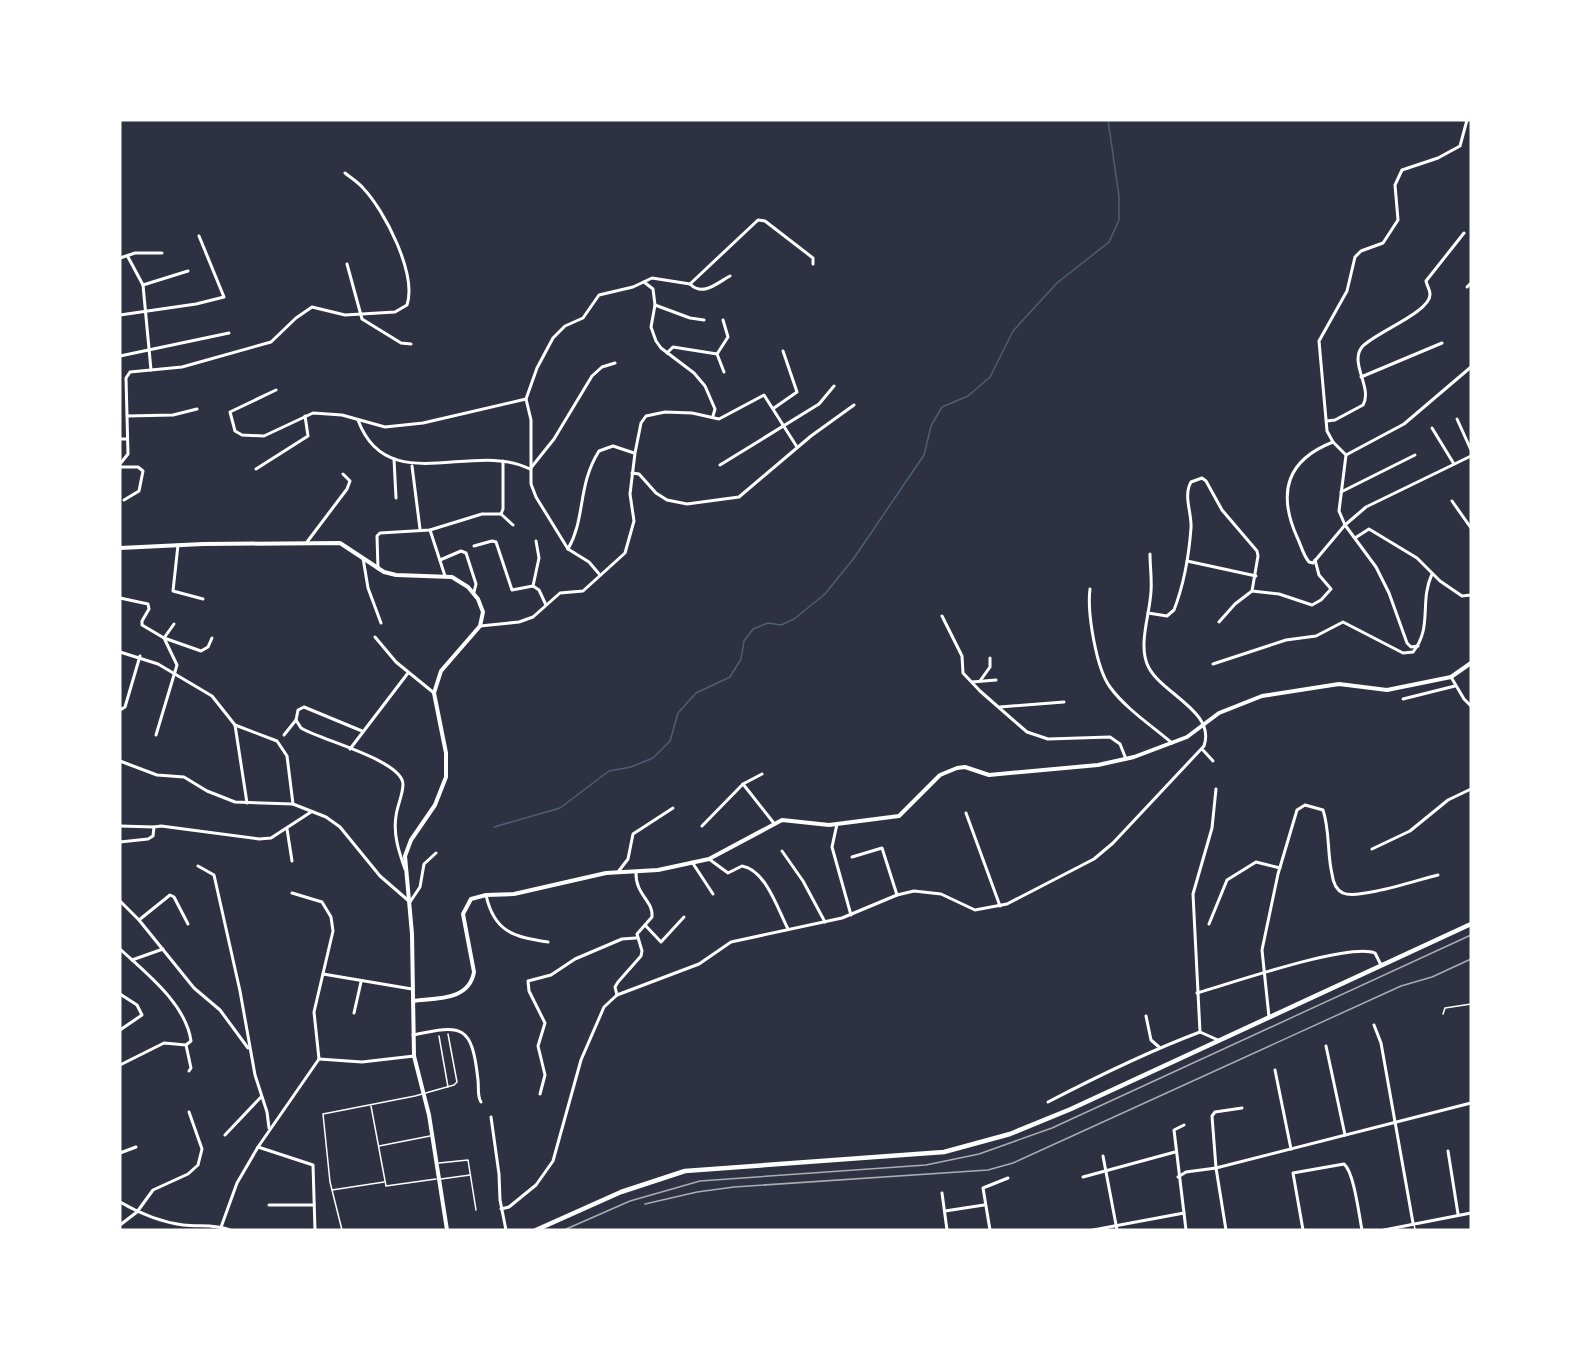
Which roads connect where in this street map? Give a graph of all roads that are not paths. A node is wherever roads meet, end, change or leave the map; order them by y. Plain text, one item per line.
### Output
1 (1467, 120) edge
2 (345, 173) dead end
3 (1464, 233) dead end
4 (199, 236) dead end
5 (162, 253) dead end
6 (128, 257) junction
7 (120, 258) edge
8 (347, 264) dead end
9 (813, 264) dead end
10 (188, 271) dead end
11 (730, 276) dead end
12 (644, 282) junction
13 (1471, 283) edge
14 (690, 284) junction
15 (143, 285) junction
16 (1467, 287) dead end
17 (655, 305) junction
18 (146, 312) junction
19 (362, 314) junction
20 (120, 315) edge
21 (704, 320) dead end
22 (723, 320) dead end
23 (229, 333) dead end
24 (1442, 343) dead end
25 (411, 344) dead end
26 (148, 350) junction
27 (783, 351) dead end
28 (667, 353) junction
29 (717, 354) junction
30 (120, 356) edge
31 (615, 363) dead end
32 (1471, 367) edge
33 (151, 370) junction
34 (724, 372) dead end
35 (1361, 377) junction
36 (834, 386) dead end
37 (276, 390) dead end
38 (526, 399) junction
39 (126, 402) junction
40 (120, 403) edge
41 (854, 405) dead end
42 (774, 408) junction
43 (197, 409) dead end
44 (127, 416) junction
45 (305, 416) junction
46 (713, 417) junction
47 (1457, 419) dead end
48 (358, 420) junction
49 (1327, 422) junction
50 (786, 426) junction
51 (1432, 428) dead end
52 (120, 439) edge
53 (128, 439) junction
54 (1333, 442) junction
55 (797, 447) junction
56 (1471, 450) edge
57 (635, 453) junction
58 (1346, 454) junction
59 (1414, 455) dead end
60 (1471, 456) edge
61 (394, 459) junction
62 (503, 461) junction
63 (1454, 464) junction
64 (120, 465) edge
65 (412, 465) junction
66 (720, 465) dead end
67 (256, 469) dead end
68 (530, 469) junction
69 (632, 473) junction
70 (343, 474) dead end
71 (1341, 492) junction
72 (396, 498) dead end
73 (124, 500) dead end
74 (1452, 501) dead end
75 (501, 514) junction
76 (513, 525) dead end
77 (1346, 525) junction
78 (1471, 528) edge
79 (420, 529) junction
80 (430, 530) junction
81 (1355, 538) junction
82 (536, 541) dead end
83 (307, 542) junction
84 (178, 545) junction
85 (474, 546) dead end
86 (120, 548) edge
87 (568, 549) junction
88 (1150, 554) dead end
89 (363, 558) junction
90 (1315, 560) junction
91 (440, 561) junction
92 (1187, 561) junction
93 (378, 569) junction
94 (1432, 574) junction
95 (600, 575) junction
96 (445, 576) junction
97 (1256, 576) junction
98 (533, 586) junction
99 (1090, 589) dead end
100 (1252, 591) junction
101 (474, 592) junction
102 (1471, 595) edge
103 (120, 598) edge
104 (203, 599) dead end
105 (546, 605) junction
106 (1148, 613) junction
107 (942, 616) dead end
108 (1219, 622) dead end
109 (381, 623) dead end
110 (174, 624) dead end
111 (480, 626) junction
112 (375, 637) dead end
113 (212, 638) dead end
114 (164, 639) junction
115 (1418, 646) junction
116 (120, 652) edge
117 (140, 656) junction
118 (990, 658) dead end
119 (1471, 663) edge
120 (1213, 664) dead end
121 (408, 673) junction
122 (174, 674) junction
123 (1451, 677) junction
124 (996, 680) dead end
125 (980, 681) junction
126 (972, 682) junction
127 (1455, 686) junction
128 (434, 693) junction
129 (1403, 699) dead end
130 (1064, 702) dead end
131 (1471, 706) edge
132 (998, 707) junction
133 (120, 710) edge
134 (296, 720) junction
135 (235, 724) junction
136 (1204, 724) junction
137 (362, 730) junction
138 (156, 735) dead end
139 (284, 735) dead end
140 (1172, 743) junction
141 (350, 748) junction
142 (1202, 748) junction
143 (1126, 759) junction
144 (120, 761) edge
145 (1213, 761) dead end
146 (762, 774) dead end
147 (743, 784) junction
148 (1216, 789) dead end
149 (1471, 792) edge
150 (247, 803) junction
151 (292, 804) junction
152 (673, 808) dead end
153 (312, 812) junction
154 (966, 813) dead end
155 (773, 822) junction
156 (837, 824) junction
157 (120, 826) edge
158 (702, 826) dead end
159 (154, 827) junction
160 (287, 829) junction
161 (120, 842) edge
162 (1372, 849) dead end
163 (782, 851) dead end
164 (435, 853) dead end
165 (852, 857) dead end
166 (709, 859) junction
167 (292, 861) dead end
168 (692, 862) junction
169 (198, 866) dead end
170 (1280, 868) junction
171 (406, 871) junction
172 (636, 872) junction
173 (617, 873) junction
174 (1438, 875) dead end
175 (292, 893) dead end
176 (714, 894) dead end
177 (486, 895) junction
178 (897, 895) junction
179 (120, 901) edge
180 (410, 903) junction
181 (1000, 906) junction
182 (851, 915) junction
183 (684, 917) dead end
184 (139, 920) junction
185 (825, 922) junction
186 (188, 924) dead end
187 (645, 924) junction
188 (1209, 924) dead end
189 (1471, 924) edge
190 (788, 929) junction
191 (636, 938) junction
192 (548, 942) dead end
193 (120, 949) edge
194 (163, 950) junction
195 (132, 960) junction
196 (1381, 965) junction
197 (323, 974) junction
198 (1263, 974) junction
199 (361, 982) junction
200 (412, 988) junction
201 (1197, 993) junction
202 (120, 994) edge
203 (617, 995) junction
204 (413, 1001) junction
205 (1471, 1004) edge
206 (354, 1013) dead end
207 (1443, 1014) dead end
208 (1146, 1016) dead end
209 (1269, 1017) junction
210 (1374, 1025) dead end
211 (120, 1030) edge
212 (1200, 1032) junction
213 (448, 1034) dead end
214 (413, 1035) junction
215 (439, 1036) dead end
216 (1220, 1040) junction
217 (186, 1045) junction
218 (1326, 1046) dead end
219 (1159, 1047) junction
220 (249, 1049) junction
221 (414, 1056) junction
222 (120, 1058) edge
223 (318, 1059) junction
224 (122, 1064) edge
225 (1275, 1070) dead end
226 (189, 1071) dead end
227 (448, 1088) junction
228 (540, 1094) dead end
229 (422, 1095) junction
230 (261, 1097) junction
231 (482, 1102) dead end
232 (1048, 1102) dead end
233 (1471, 1103) edge
234 (370, 1105) junction
235 (1242, 1108) dead end
236 (189, 1112) dead end
237 (491, 1117) dead end
238 (1397, 1122) junction
239 (1184, 1125) dead end
240 (268, 1132) junction
241 (225, 1135) dead end
242 (1345, 1135) junction
243 (432, 1136) junction
244 (378, 1146) junction
245 (136, 1147) dead end
246 (258, 1147) junction
247 (1290, 1149) junction
248 (1448, 1151) dead end
249 (1175, 1152) junction
250 (120, 1153) edge
251 (1103, 1156) dead end
252 (436, 1163) junction
253 (1216, 1168) junction
254 (1107, 1170) junction
255 (470, 1175) junction
256 (1083, 1177) dead end
257 (1178, 1177) junction
258 (1008, 1178) dead end
259 (439, 1179) junction
260 (385, 1182) junction
261 (331, 1190) junction
262 (942, 1193) dead end
263 (120, 1202) edge
264 (985, 1204) junction
265 (269, 1205) dead end
266 (314, 1205) junction
267 (501, 1209) junction
268 (476, 1210) dead end
269 (945, 1211) junction
270 (137, 1212) junction
271 (1184, 1213) junction
272 (1471, 1213) edge
273 (1458, 1215) junction
274 (1413, 1223) junction
275 (120, 1225) edge
276 (221, 1228) edge
277 (1117, 1228) edge
278 (230, 1230) edge
279 (315, 1230) edge
280 (342, 1230) edge
281 (447, 1230) edge
282 (506, 1230) edge
283 (536, 1230) edge
284 (947, 1230) edge
285 (990, 1230) edge
286 (1093, 1230) edge
287 (1186, 1230) edge
288 (1226, 1230) edge
289 (1303, 1230) edge
290 (1362, 1230) edge
291 (1384, 1230) edge
292 (1415, 1230) edge

1 - 49 street
2 - 19 street
3 - 35 street
4 - 18 street
5 - 6 street
6 - 7 street
6 - 15 street
8 - 19 street
9 - 14 street
10 - 15 street
11 - 14 street
12 - 14 street
12 - 17 street
12 - 38 street
13 - 16 street
15 - 18 street
17 - 21 street
17 - 28 street
18 - 20 street
18 - 26 street
19 - 25 street
19 - 33 street
22 - 29 street
23 - 26 street
24 - 35 street
26 - 30 street
26 - 33 street
27 - 42 street
28 - 29 street
28 - 46 street
29 - 34 street
31 - 68 street
32 - 58 street
33 - 39 street
35 - 49 street
36 - 50 street
37 - 45 street
38 - 48 street
38 - 68 street
39 - 40 street
39 - 44 street
41 - 55 street
42 - 46 street
42 - 50 street
43 - 44 street
44 - 53 street
45 - 48 street
45 - 67 street
46 - 57 street
47 - 56 street
48 - 61 street
49 - 54 street
50 - 55 street
50 - 66 street
51 - 63 street
52 - 53 street
53 - 64 street
54 - 58 street
54 - 90 street
55 - 69 street
57 - 69 street
57 - 87 street
58 - 71 street
59 - 71 street
60 - 63 street
61 - 65 street
61 - 72 street
62 - 65 street
62 - 68 street
62 - 75 street
63 - 77 street
64 - 73 street
65 - 79 street
68 - 87 street
69 - 95 street
70 - 83 street
71 - 77 street
74 - 78 street
75 - 76 street
75 - 80 street
77 - 81 street
77 - 90 street
79 - 80 street
79 - 93 street
80 - 91 street
81 - 94 street
81 - 115 street
82 - 98 street
83 - 84 street
83 - 89 street
84 - 86 street
84 - 104 street
85 - 98 street
87 - 95 street
88 - 106 street
89 - 93 street
89 - 109 street
90 - 100 street
91 - 96 street
91 - 101 street
92 - 97 street
92 - 97 street
92 - 106 street
93 - 96 street
94 - 102 street
94 - 115 street
95 - 105 street
96 - 101 street
97 - 100 street
98 - 105 street
99 - 140 street
100 - 108 street
101 - 111 street
103 - 114 street
105 - 111 street
106 - 136 street
107 - 126 street
110 - 114 street
111 - 128 street
112 - 121 street
113 - 114 street
114 - 122 street
115 - 120 street
116 - 117 street
117 - 122 street
117 - 133 street
118 - 125 street
119 - 123 street
121 - 128 street
121 - 137 street
122 - 135 street
122 - 138 street
123 - 127 street
123 - 136 street
124 - 125 street
125 - 126 street
126 - 132 street
127 - 129 street
127 - 131 street
128 - 171 street
130 - 132 street
132 - 143 street
134 - 137 street
134 - 139 street
134 - 141 street
135 - 150 street
135 - 151 street
136 - 140 street
136 - 142 street
137 - 141 street
140 - 143 street
141 - 171 street
142 - 145 street
142 - 181 street
143 - 156 street
144 - 150 street
146 - 147 street
147 - 155 street
147 - 158 street
148 - 201 street
149 - 162 street
150 - 151 street
151 - 153 street
152 - 173 street
153 - 160 street
153 - 180 street
154 - 181 street
155 - 156 street
155 - 166 street
156 - 182 street
157 - 159 street
159 - 160 street
159 - 161 street
160 - 167 street
163 - 185 street
164 - 180 street
165 - 178 street
166 - 168 street
166 - 190 street
168 - 172 street
168 - 176 street
169 - 220 street
170 - 174 street
170 - 188 street
170 - 198 street
171 - 180 street
172 - 173 street
172 - 187 street
173 - 177 street
175 - 197 street
177 - 192 street
177 - 204 street
178 - 181 street
178 - 182 street
179 - 184 street
180 - 200 street
182 - 185 street
183 - 187 street
184 - 186 street
184 - 194 street
185 - 190 street
187 - 191 street
189 - 196 main road
190 - 203 street
191 - 203 street
191 - 228 street
193 - 195 street
194 - 195 street
194 - 220 street
195 - 217 street
196 - 198 street
196 - 209 main road
197 - 199 street
197 - 223 street
198 - 201 street
198 - 209 street
199 - 200 street
199 - 206 street
200 - 204 street
201 - 212 street
202 - 211 street
203 - 267 street
204 - 214 street
205 - 207 lane
208 - 219 street
209 - 216 main road
210 - 238 street
212 - 216 street
212 - 219 street
213 - 227 lane
214 - 221 street
214 - 231 street
215 - 227 lane
216 - 283 main road
217 - 224 street
217 - 226 street
218 - 242 street
219 - 232 street
220 - 230 street
221 - 223 street
221 - 229 street
222 - 224 street
223 - 240 street
225 - 247 street
227 - 229 lane
229 - 234 lane
229 - 243 street
230 - 240 street
230 - 241 street
233 - 238 street
234 - 244 lane
234 - 261 lane
235 - 253 street
236 - 270 street
237 - 267 street
238 - 242 street
238 - 274 street
239 - 249 street
240 - 246 street
242 - 247 street
243 - 244 lane
243 - 252 street
244 - 260 lane
245 - 250 street
246 - 266 street
246 - 276 street
247 - 253 street
248 - 273 street
249 - 254 street
249 - 257 street
251 - 254 street
252 - 255 lane
252 - 259 street
253 - 257 street
253 - 288 street
254 - 256 street
254 - 277 street
255 - 259 lane
255 - 268 lane
257 - 271 street
258 - 264 street
259 - 260 lane
259 - 281 street
260 - 261 lane
261 - 280 lane
262 - 269 street
263 - 270 street
264 - 269 street
264 - 285 street
265 - 266 street
266 - 279 street
267 - 282 street
269 - 284 street
270 - 275 street
270 - 276 street
271 - 277 street
271 - 287 street
272 - 273 street
273 - 274 street
274 - 291 street
274 - 292 lane
276 - 278 street
277 - 286 street
289 - 290 street

